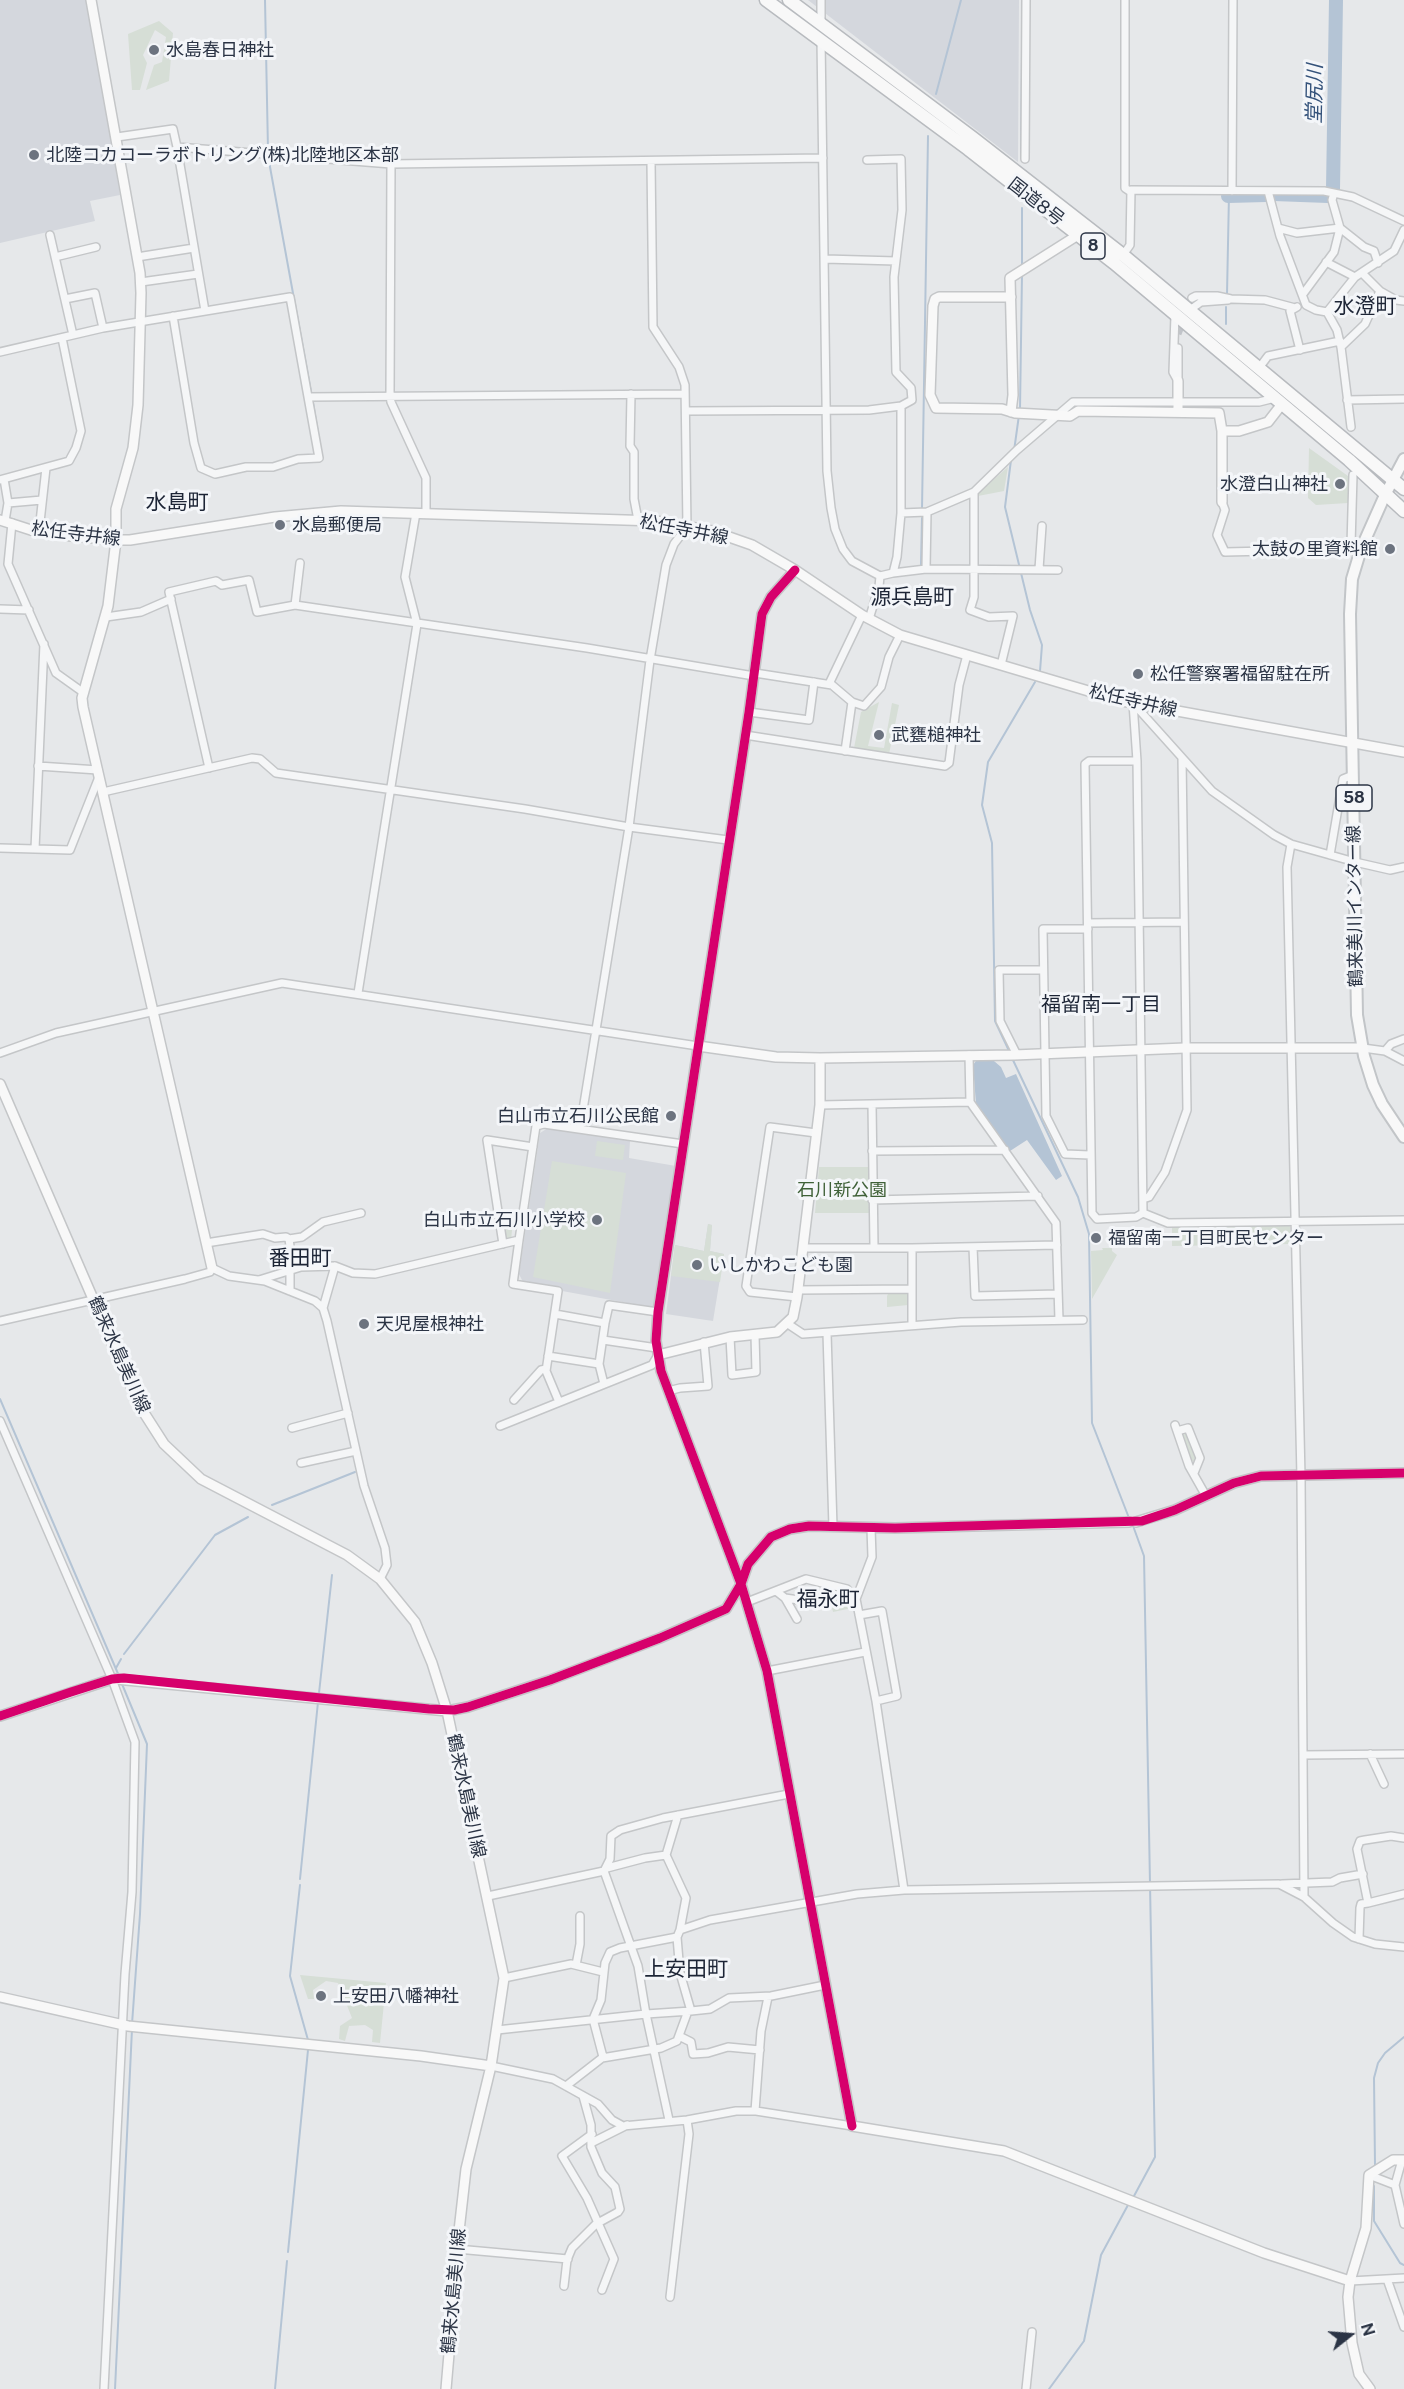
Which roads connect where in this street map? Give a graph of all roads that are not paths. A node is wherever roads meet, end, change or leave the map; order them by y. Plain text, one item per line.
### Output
1 (91, 0) edge
2 (766, 0) edge
3 (789, 0) edge
4 (821, 0) edge
5 (1026, 0) edge
6 (1125, 0) edge
7 (1233, 0) edge
8 (821, 23) junction
9 (821, 40) junction
10 (117, 137) junction
11 (177, 147) junction
12 (823, 158) junction
13 (1025, 159) dead end
14 (867, 160) dead end
15 (651, 161) junction
16 (392, 164) junction
17 (1232, 191) junction
18 (1268, 191) junction
19 (1131, 192) junction
20 (1334, 192) junction
21 (1404, 221) edge
22 (1278, 228) junction
23 (1340, 228) junction
24 (1404, 230) edge
25 (50, 235) dead end
26 (1078, 235) junction
27 (96, 248) dead end
28 (194, 248) junction
29 (1123, 255) junction
30 (56, 257) junction
31 (137, 257) junction
32 (825, 259) junction
33 (896, 261) junction
34 (1326, 262) junction
35 (1378, 262) junction
36 (1362, 273) junction
37 (198, 274) junction
38 (1355, 277) junction
39 (141, 282) junction
40 (1380, 291) junction
41 (1303, 294) junction
42 (1011, 297) junction
43 (1192, 298) dead end
44 (65, 299) junction
45 (1231, 299) junction
46 (1404, 301) edge
47 (1305, 302) junction
48 (1295, 308) junction
49 (205, 311) junction
50 (1327, 312) junction
51 (1191, 313) junction
52 (1176, 315) junction
53 (173, 316) junction
54 (141, 321) junction
55 (103, 328) junction
56 (1179, 334) tunnel mouth
57 (73, 335) junction
58 (62, 338) junction
59 (1340, 344) junction
60 (1300, 350) junction
61 (0, 352) edge
62 (1258, 368) junction
63 (1178, 381) junction
64 (631, 394) junction
65 (684, 394) junction
66 (390, 396) junction
67 (308, 397) junction
68 (1404, 399) edge
69 (1347, 400) junction
70 (1278, 401) junction
71 (902, 406) junction
72 (1178, 406) junction
73 (825, 410) junction
74 (686, 411) junction
75 (1017, 413) junction
76 (1058, 416) junction
77 (1351, 427) dead end
78 (1222, 431) junction
79 (1404, 459) edge
80 (46, 468) junction
81 (1353, 475) dead end
82 (2, 479) edge
83 (1393, 479) junction
84 (1404, 489) edge
85 (974, 492) junction
86 (1385, 495) junction
87 (42, 501) junction
88 (1222, 502) joint
89 (8, 503) junction
90 (1404, 511) edge
91 (927, 512) junction
92 (416, 513) junction
93 (901, 513) junction
94 (426, 514) junction
95 (638, 520) junction
96 (6, 521) edge
97 (1042, 526) dead end
98 (687, 527) junction
99 (39, 531) junction
100 (116, 540) junction
101 (1356, 553) junction
102 (300, 562) dead end
103 (926, 569) junction
104 (975, 569) junction
105 (795, 570) junction
106 (1039, 570) junction
107 (1058, 570) dead end
108 (893, 573) junction
109 (880, 576) junction
110 (171, 599) junction
111 (295, 605) junction
112 (0, 609) edge
113 (29, 610) junction
114 (105, 617) junction
115 (866, 617) junction
116 (417, 624) junction
117 (900, 635) junction
118 (44, 644) junction
119 (967, 655) junction
120 (650, 660) junction
121 (1000, 665) junction
122 (754, 675) junction
123 (814, 682) junction
124 (829, 684) junction
125 (84, 693) junction
126 (852, 702) junction
127 (1133, 703) junction
128 (749, 712) junction
129 (745, 735) junction
130 (1353, 744) junction
131 (845, 751) junction
132 (1404, 752) edge
133 (1182, 758) junction
134 (1137, 761) junction
135 (38, 766) junction
136 (209, 768) junction
137 (99, 773) junction
138 (1353, 775) junction
139 (391, 791) junction
140 (103, 792) junction
141 (630, 827) junction
142 (728, 840) junction
143 (1291, 844) junction
144 (0, 848) edge
145 (35, 849) junction
146 (1330, 855) junction
147 (1355, 862) junction
148 (1404, 867) edge
149 (1184, 922) junction
150 (1139, 923) junction
151 (1088, 926) junction
152 (1043, 970) junction
153 (358, 993) junction
154 (152, 1012) junction
155 (596, 1029) junction
156 (1404, 1039) edge
157 (698, 1046) junction
158 (1185, 1048) junction
159 (1363, 1048) junction
160 (1291, 1049) junction
161 (1142, 1050) junction
162 (1090, 1051) junction
163 (1385, 1051) junction
164 (0, 1053) edge
165 (1045, 1053) junction
166 (969, 1055) junction
167 (1013, 1055) junction
168 (820, 1058) junction
169 (1404, 1062) edge
170 (0, 1084) edge
171 (970, 1102) junction
172 (872, 1104) junction
173 (820, 1105) junction
174 (580, 1128) junction
175 (816, 1133) junction
176 (1404, 1137) edge
177 (683, 1144) junction
178 (533, 1147) junction
179 (1005, 1150) junction
180 (872, 1151) junction
181 (1090, 1155) junction
182 (1038, 1197) junction
183 (1143, 1199) junction
184 (872, 1200) junction
185 (361, 1213) dead end
186 (1143, 1213) junction
187 (1404, 1220) edge
188 (1293, 1221) junction
189 (289, 1239) junction
190 (519, 1240) junction
191 (206, 1243) junction
192 (503, 1244) junction
193 (1057, 1245) junction
194 (973, 1247) junction
195 (803, 1248) junction
196 (874, 1248) junction
197 (912, 1248) junction
198 (335, 1266) junction
199 (212, 1268) junction
200 (292, 1269) junction
201 (259, 1280) junction
202 (911, 1288) junction
203 (290, 1291) junction
204 (798, 1293) junction
205 (1058, 1294) junction
206 (94, 1299) junction
207 (323, 1308) junction
208 (658, 1312) junction
209 (555, 1314) junction
210 (1059, 1320) junction
211 (1083, 1320) dead end
212 (0, 1321) edge
213 (605, 1323) junction
214 (788, 1324) junction
215 (912, 1325) junction
216 (827, 1333) junction
217 (755, 1335) junction
218 (730, 1337) junction
219 (603, 1340) junction
220 (704, 1342) junction
221 (658, 1351) junction
222 (548, 1356) junction
223 (599, 1364) junction
224 (546, 1369) junction
225 (604, 1384) junction
226 (668, 1391) junction
227 (514, 1400) dead end
228 (559, 1402) junction
229 (348, 1413) junction
230 (0, 1421) edge
231 (500, 1426) dead end
232 (292, 1428) dead end
233 (356, 1451) junction
234 (301, 1463) dead end
235 (1194, 1473) junction
236 (1404, 1473) edge
237 (1301, 1477) junction
238 (1206, 1496) junction
239 (833, 1527) junction
240 (871, 1528) junction
241 (380, 1580) junction
242 (741, 1584) junction
243 (776, 1591) junction
244 (785, 1598) junction
245 (856, 1599) junction
246 (806, 1601) dead end
247 (747, 1602) junction
248 (859, 1615) junction
249 (797, 1618) dead end
250 (865, 1652) junction
251 (767, 1671) junction
252 (117, 1679) junction
253 (876, 1701) junction
254 (447, 1711) junction
255 (0, 1716) edge
256 (1370, 1754) junction
257 (1404, 1754) edge
258 (1303, 1755) junction
259 (1384, 1784) dead end
260 (789, 1794) junction
261 (678, 1815) junction
262 (1404, 1838) edge
263 (666, 1855) junction
264 (606, 1870) junction
265 (1363, 1874) junction
266 (1304, 1883) junction
267 (1279, 1884) junction
268 (904, 1890) junction
269 (1404, 1894) edge
270 (488, 1896) junction
271 (1304, 1897) junction
272 (811, 1901) junction
273 (1368, 1903) junction
274 (580, 1916) dead end
275 (679, 1934) junction
276 (1359, 1939) junction
277 (631, 1947) junction
278 (1404, 1947) edge
279 (576, 1965) junction
280 (603, 1972) junction
281 (504, 1978) junction
282 (825, 1985) junction
283 (0, 1997) edge
284 (768, 1997) junction
285 (689, 2011) junction
286 (646, 2014) junction
287 (593, 2019) junction
288 (128, 2025) junction
289 (497, 2030) junction
290 (681, 2037) junction
291 (653, 2048) junction
292 (760, 2050) junction
293 (603, 2057) junction
294 (491, 2066) junction
295 (566, 2086) junction
296 (584, 2096) junction
297 (755, 2111) junction
298 (669, 2120) junction
299 (687, 2120) junction
300 (627, 2125) junction
301 (852, 2126) junction
302 (592, 2134) junction
303 (591, 2143) junction
304 (1403, 2160) edge
305 (1369, 2175) junction
306 (1395, 2185) junction
307 (1403, 2215) edge
308 (599, 2221) junction
309 (1404, 2224) edge
310 (457, 2249) junction
311 (568, 2259) junction
312 (1404, 2278) edge
313 (1387, 2279) junction
314 (1350, 2281) junction
315 (564, 2286) dead end
316 (603, 2290) dead end
317 (670, 2297) dead end
318 (1404, 2327) edge
319 (1032, 2332) dead end
320 (104, 2389) edge
321 (446, 2389) edge
322 (1026, 2389) edge
323 (1370, 2389) edge

1 - 10 street
2 - 9 highway, 国道8号 / 8
3 - 8 highway, 国道8号 / 8
4 - 8 street
5 - 13 street
6 - 19 street
7 - 17 street
8 - 9 street
8 - 29 highway, 国道8号 / 8
9 - 12 street
9 - 26 highway, 国道8号 / 8
10 - 11 street
10 - 31 street
11 - 16 street
11 - 28 street
12 - 15 street
12 - 32 street
14 - 33 street
15 - 16 street
15 - 65 street
16 - 66 street
17 - 18 street
17 - 19 street
18 - 20 street
18 - 22 street
19 - 29 street
20 - 21 street
20 - 23 street
22 - 23 street
22 - 41 street
23 - 34 street
23 - 35 street
24 - 35 street
25 - 30 street
26 - 42 street
26 - 52 highway, 国道8号 / 8
27 - 30 street
28 - 31 street
28 - 37 street
29 - 51 highway, 国道8号 / 8
30 - 44 street
31 - 39 street
32 - 33 street
32 - 73 street
33 - 71 street
34 - 38 street
34 - 41 street
35 - 36 street
36 - 38 street
36 - 40 street
37 - 39 street
37 - 49 street
38 - 50 street
39 - 54 street
40 - 46 street
40 - 59 street
41 - 47 street
42 - 75 street
42 - 75 street
43 - 45 street
44 - 55 street
44 - 57 street
45 - 48 street
45 - 51 street
47 - 48 street
47 - 50 street
48 - 60 street
49 - 53 street
49 - 67 street
50 - 59 street
51 - 62 highway, 国道8号 / 8
52 - 63 street
52 - 70 highway, 国道8号 / 8
53 - 54 street
53 - 67 street
54 - 55 street
54 - 100 street
55 - 57 street
56 - 63 street
57 - 58 street
58 - 61 street
58 - 80 street
59 - 60 street
59 - 69 street
60 - 62 street
62 - 83 highway, 国道8号 / 8
63 - 72 street
64 - 65 street
64 - 66 street
64 - 95 street
65 - 74 street
66 - 67 street
66 - 94 street
68 - 69 street
69 - 77 street
70 - 72 street
70 - 78 street
70 - 86 highway, 国道8号 / 8
71 - 73 street
71 - 93 street
72 - 76 street
72 - 78 street
73 - 74 street
73 - 109 street
74 - 98 street
75 - 76 street
76 - 85 street
78 - 88 street
79 - 83 main road, 鶴来美川インター線 / 58
80 - 82 street
80 - 87 street
81 - 101 street
82 - 89 street
83 - 84 highway, 国道8号 / 8
83 - 86 main road, 鶴来美川インター線 / 58
85 - 91 street
85 - 104 street
86 - 90 highway, 国道8号 / 8
86 - 101 main road, 鶴来美川インター線 / 58
87 - 89 street
87 - 99 street
88 - 101 street
89 - 96 street
91 - 93 street
91 - 103 street
92 - 94 street, 松任寺井線
92 - 100 street, 松任寺井線
92 - 116 street
93 - 108 street
94 - 95 street, 松任寺井線
95 - 98 street, 松任寺井線
96 - 99 street, 松任寺井線
96 - 113 street
97 - 106 street
98 - 105 street, 松任寺井線
98 - 120 street
99 - 100 street, 松任寺井線
100 - 114 street
101 - 130 main road, 鶴来美川インター線 / 58
102 - 111 street
103 - 104 street
103 - 108 street
104 - 106 street
104 - 121 street
105 - 115 street, 松任寺井線
105 - 122 street
106 - 107 street
108 - 109 street
109 - 115 street
110 - 111 street
110 - 114 street
110 - 136 street
111 - 116 street
112 - 113 street
113 - 118 street
114 - 125 street
115 - 117 street, 松任寺井線
115 - 124 street
116 - 120 street
116 - 139 street
117 - 119 street, 松任寺井線
117 - 126 street
118 - 125 street
118 - 135 street
119 - 121 street, 松任寺井線
119 - 131 street
120 - 122 street
120 - 141 street
121 - 127 street, 松任寺井線
122 - 123 street
122 - 128 street
123 - 124 street
123 - 128 street
124 - 126 street
125 - 137 street
126 - 131 street
127 - 130 street, 松任寺井線
127 - 133 street
127 - 134 street
128 - 129 street
129 - 131 street
129 - 142 street
130 - 132 street, 松任寺井線
130 - 138 main road, 鶴来美川インター線 / 58
133 - 143 street
133 - 149 street
134 - 150 street
134 - 151 street
135 - 137 street
135 - 145 street
136 - 139 street
136 - 140 street
137 - 140 street
137 - 145 street
138 - 146 street
138 - 147 main road, 鶴来美川インター線 / 58
139 - 141 street
139 - 153 street
140 - 154 street
141 - 142 street
141 - 155 street
142 - 157 street
143 - 146 street
143 - 160 street
144 - 145 street
146 - 147 street
147 - 148 street
147 - 159 main road, 鶴来美川インター線 / 58
149 - 150 street
149 - 158 street
150 - 151 street
150 - 161 street
151 - 152 street
151 - 162 street
152 - 165 street
152 - 167 street
153 - 154 street
153 - 155 street
154 - 164 street
154 - 191 street
155 - 157 street
155 - 174 street
156 - 163 street
157 - 168 street
157 - 177 street
158 - 160 street
158 - 161 street
158 - 183 street
159 - 160 street
159 - 163 street
159 - 176 main road, 鶴来美川インター線 / 58
160 - 188 street
161 - 162 street
161 - 183 street
162 - 165 street
162 - 181 street
163 - 169 street
165 - 167 street
165 - 181 street
166 - 167 street
166 - 168 street
166 - 171 street
168 - 173 street
170 - 206 street, 鶴来水島美川線
171 - 172 street
171 - 179 street
172 - 173 street
172 - 180 street
173 - 175 street
174 - 177 street
174 - 178 street
175 - 195 street
175 - 204 street
177 - 208 street
178 - 190 street
178 - 192 street
179 - 180 street
179 - 182 street
180 - 184 street
181 - 186 street
182 - 184 street
182 - 193 street
183 - 186 street
184 - 196 street
185 - 189 street
186 - 188 street
187 - 188 street
188 - 237 street
189 - 191 street
189 - 200 street
190 - 192 street
190 - 209 street
191 - 199 street
192 - 198 street
193 - 194 street
193 - 205 street
194 - 197 street
194 - 205 street
195 - 196 street
195 - 204 street
196 - 197 street
197 - 202 street
198 - 200 street
198 - 207 street
199 - 201 street
199 - 206 street
200 - 201 street
200 - 203 street
201 - 203 street
202 - 204 street
202 - 215 street
203 - 207 street
204 - 214 street
205 - 210 street
206 - 212 street
206 - 241 street, 鶴来水島美川線
207 - 229 street
208 - 213 street
208 - 221 street
209 - 213 street
209 - 222 street
210 - 211 street
210 - 215 street
213 - 219 street
214 - 216 street
214 - 217 street
215 - 216 street
216 - 239 street
217 - 218 street
217 - 218 street
218 - 220 street
219 - 221 street
219 - 223 street
220 - 221 street
220 - 226 street
221 - 225 street
221 - 226 street
222 - 223 street
222 - 224 street
223 - 225 street
224 - 227 street
224 - 228 street
225 - 228 street
226 - 242 street
228 - 231 street
229 - 232 street
229 - 233 street
230 - 252 street
233 - 234 street
233 - 241 street
235 - 235 street
235 - 238 street
236 - 237 street
237 - 238 street
237 - 258 street
238 - 240 street
239 - 240 street
239 - 242 street
240 - 245 street
241 - 254 street, 鶴来水島美川線
242 - 247 street
242 - 254 street
243 - 244 street
243 - 245 street
243 - 247 street
244 - 246 street
244 - 249 street
245 - 248 street
247 - 251 street
248 - 250 street
248 - 253 street
250 - 251 street
250 - 253 street
251 - 260 street
252 - 254 street
252 - 255 street
252 - 288 street
253 - 268 street
254 - 270 street, 鶴来水島美川線
256 - 257 street
256 - 258 street
256 - 259 street
258 - 266 street
260 - 261 street
260 - 272 street
261 - 263 street
261 - 264 street
262 - 265 street
263 - 264 street
263 - 275 street
264 - 270 street
264 - 277 street
265 - 266 street
265 - 273 street
266 - 267 street
266 - 271 street
267 - 268 street
267 - 271 street
268 - 272 street
269 - 273 street
270 - 281 street, 鶴来水島美川線
271 - 276 street
272 - 275 street
272 - 282 street
273 - 276 street
274 - 279 street
275 - 277 street
275 - 285 street
276 - 278 street
277 - 280 street
277 - 286 street
279 - 280 street
279 - 281 street
280 - 287 street
281 - 289 street, 鶴来水島美川線
282 - 284 street
282 - 301 street
283 - 288 street
284 - 285 street
284 - 292 street
285 - 286 street
285 - 290 street
286 - 287 street
286 - 291 street
287 - 289 street
287 - 293 street
288 - 294 street
288 - 320 street
289 - 294 street, 鶴来水島美川線
290 - 291 street
290 - 292 street
291 - 293 street
291 - 298 street
292 - 297 street
293 - 295 street
294 - 295 street
294 - 310 street, 鶴来水島美川線
295 - 296 street
296 - 300 street
296 - 302 street
297 - 299 street
297 - 301 street
298 - 299 street
298 - 300 street
299 - 317 street
300 - 303 street
301 - 314 street
302 - 303 street
302 - 308 street
303 - 308 street
304 - 305 street
304 - 306 street
305 - 306 street
305 - 314 street
306 - 307 street
307 - 309 street
308 - 311 street
308 - 316 street
310 - 311 street
310 - 321 street, 鶴来水島美川線
311 - 315 street
312 - 313 street
313 - 314 street
313 - 318 street
314 - 323 street
319 - 322 street

